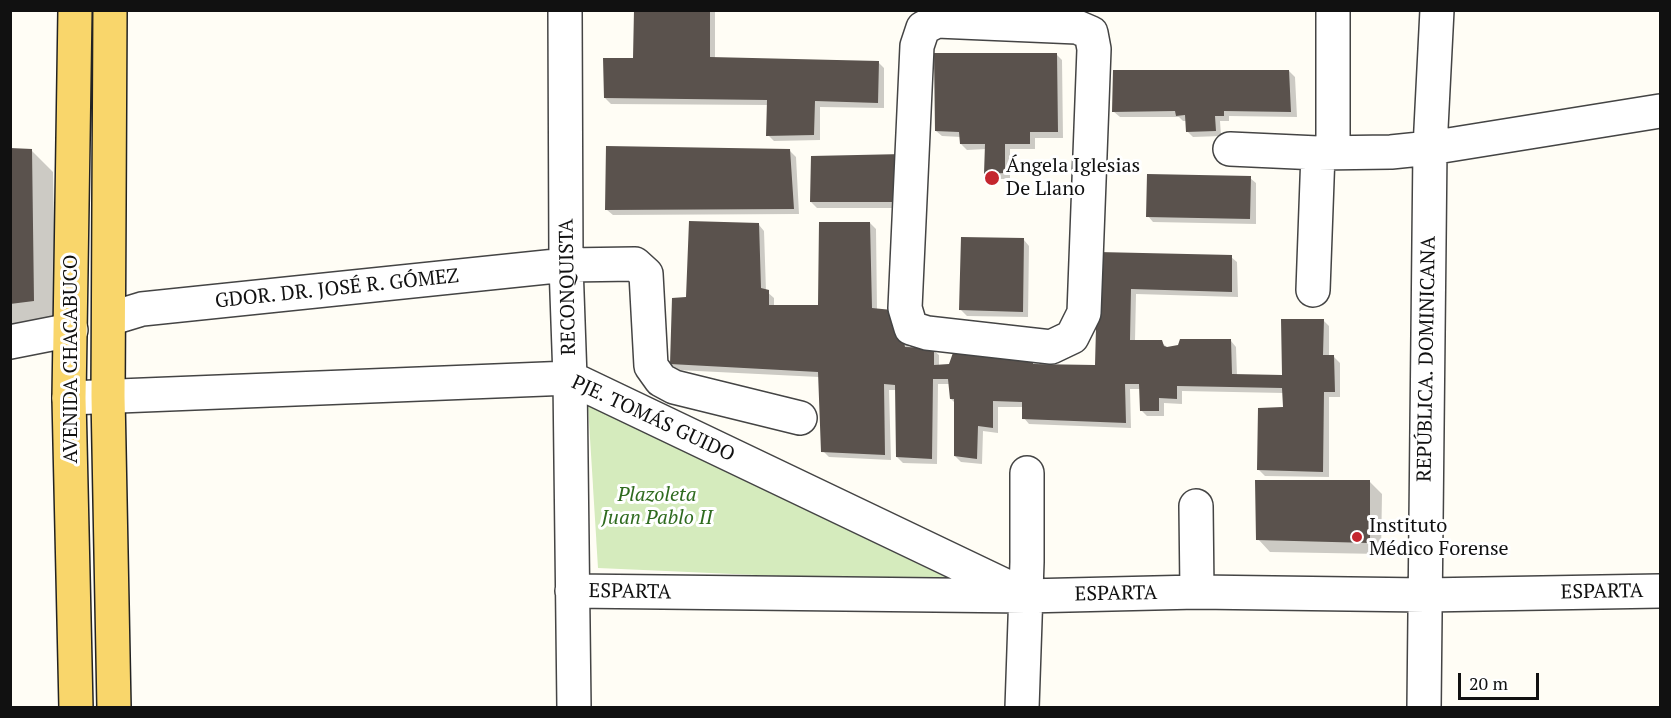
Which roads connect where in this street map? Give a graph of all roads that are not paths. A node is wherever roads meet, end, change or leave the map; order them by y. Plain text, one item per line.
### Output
1 (75, 10) edge
2 (110, 10) edge
3 (565, 10) edge
4 (1333, 10) edge
5 (1437, 10) edge
6 (1008, 17) edge
7 (1660, 111) edge
8 (1430, 148) junction
9 (1230, 149) dead end
10 (1325, 153) junction
11 (566, 265) junction
12 (1313, 290) dead end
13 (109, 319) junction
14 (71, 330) junction
15 (10, 342) edge
16 (570, 378) junction
17 (108, 396) junction
18 (69, 398) junction
19 (800, 418) dead end
20 (1028, 473) dead end
21 (1196, 506) dead end
22 (572, 591) junction
23 (1660, 591) edge
24 (1197, 592) junction
25 (1425, 595) junction
26 (1026, 596) junction
27 (76, 708) edge
28 (114, 708) edge
29 (574, 708) edge
30 (1022, 708) edge
31 (1424, 708) edge

1 - 14 main road, AVENIDA CHACABUCO
2 - 13 main road, AVENIDA CHACABUCO
3 - 11 street, RECONQUISTA
4 - 10 street
5 - 8 street, REPÚBLICA. DOMINICANA
6 - 6 street
7 - 8 street
8 - 10 street
8 - 25 street, REPÚBLICA. DOMINICANA
9 - 10 street
10 - 12 street
11 - 13 street, GDOR. DR. JOSÉ R. GÓMEZ
11 - 16 street, RECONQUISTA
11 - 19 street, GDOR. DR. JOSÉ R. GÓMEZ
13 - 14 main road
13 - 17 main road, AVENIDA CHACABUCO
14 - 15 street
14 - 18 main road, AVENIDA CHACABUCO
16 - 17 street, PJE. TOMÁS GUIDO
16 - 22 street, RECONQUISTA
16 - 26 street, PJE. TOMÁS GUIDO
17 - 18 street, PJE. TOMÁS GUIDO
17 - 28 main road, AVENIDA CHACABUCO
18 - 27 main road, AVENIDA CHACABUCO
20 - 26 street
21 - 24 street
22 - 26 street, ESPARTA
22 - 29 street, RECONQUISTA
23 - 25 street, ESPARTA
24 - 25 street, ESPARTA
24 - 26 street, ESPARTA
25 - 31 street, REPÚBLICA. DOMINICANA
26 - 30 street

